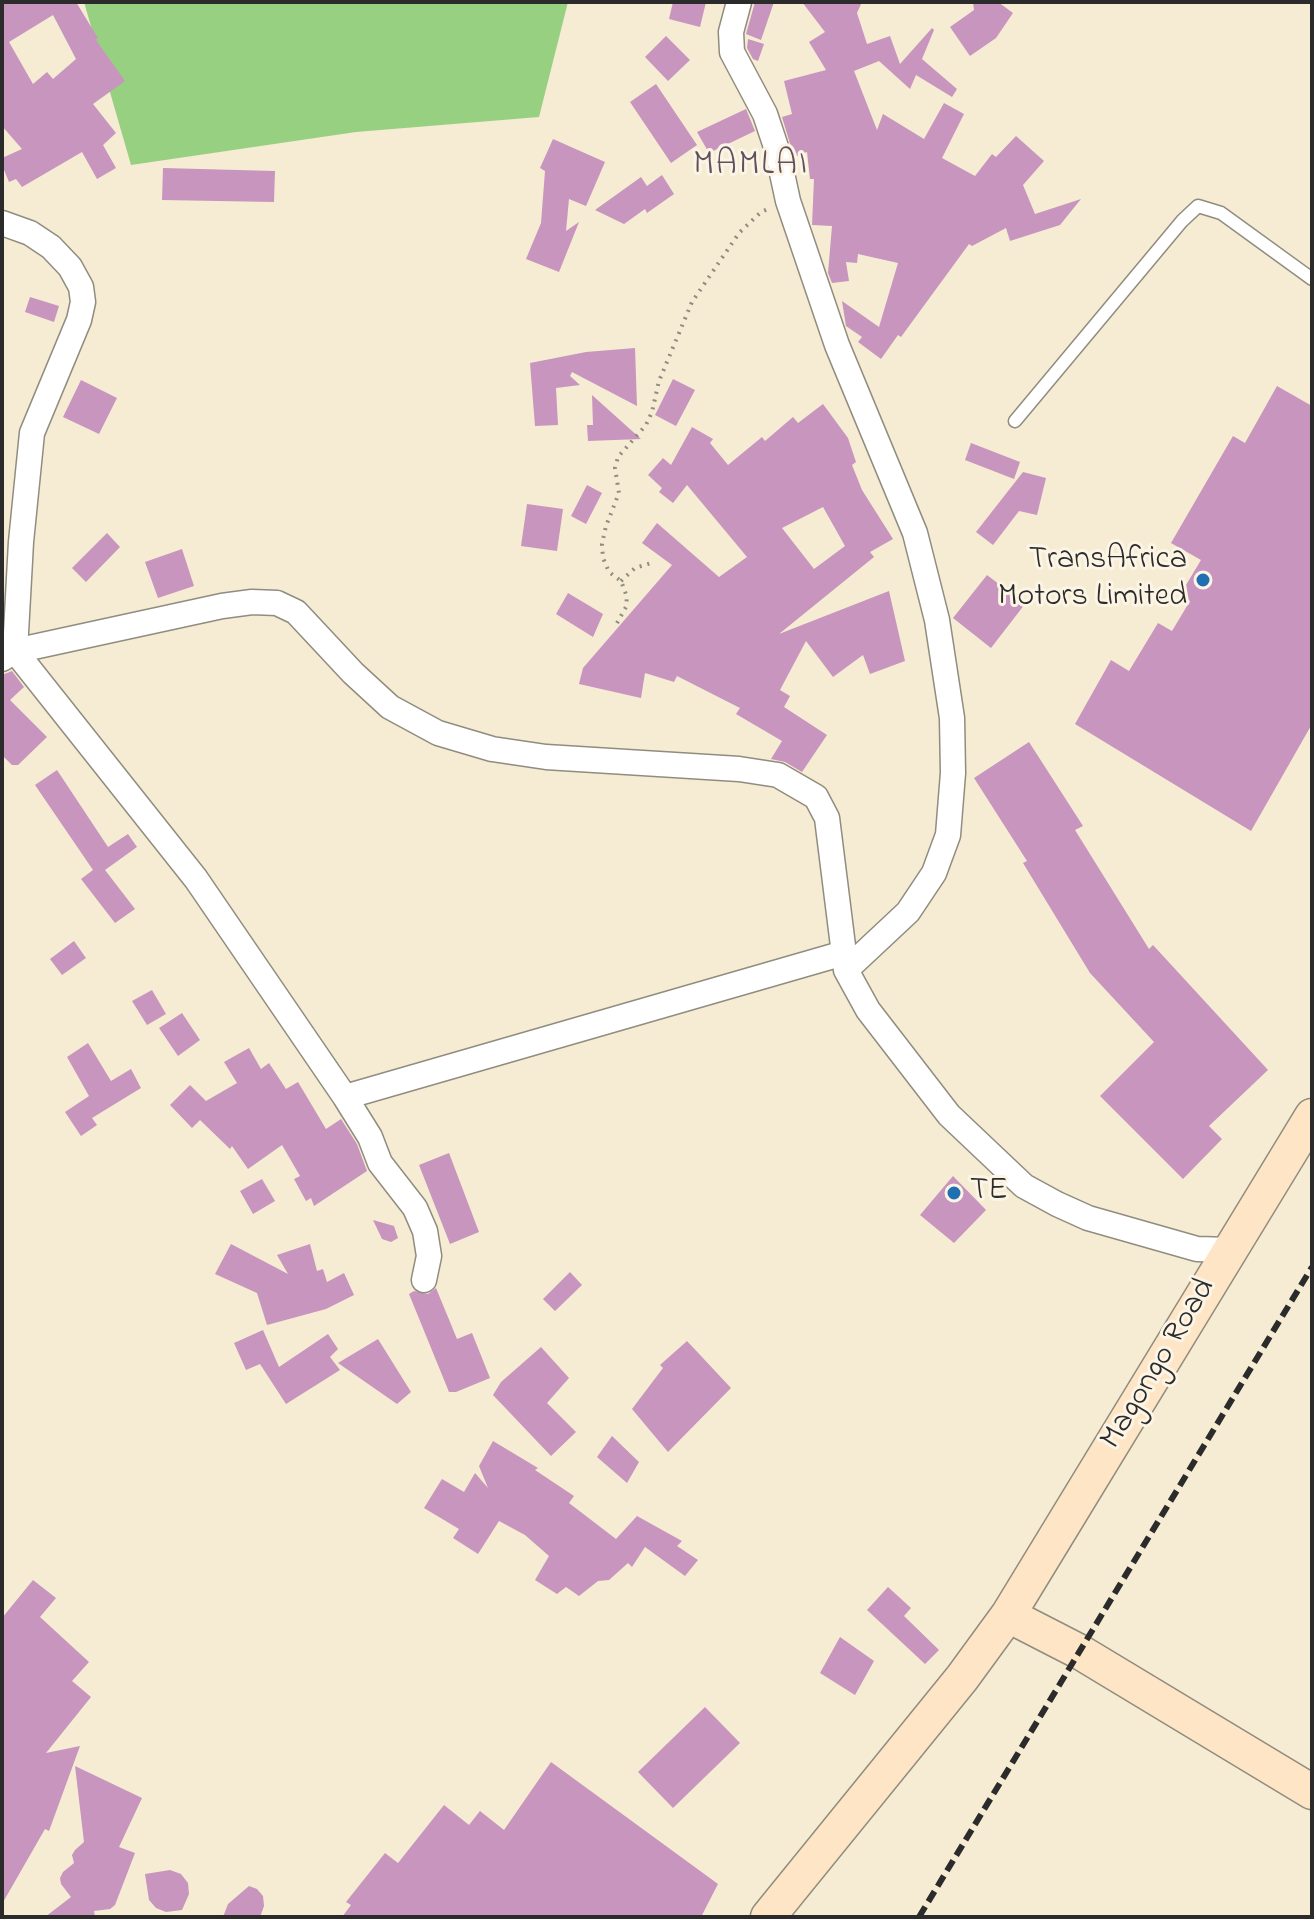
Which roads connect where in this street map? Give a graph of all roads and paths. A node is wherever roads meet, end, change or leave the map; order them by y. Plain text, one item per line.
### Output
1 (739, 2) edge
2 (788, 201) junction
3 (2, 223) edge
4 (1312, 279) edge
5 (1015, 421) dead end
6 (651, 563) dead end
7 (621, 581) junction
8 (617, 623) dead end
9 (9, 655) edge
10 (845, 962) junction
11 (345, 1097) junction
12 (1312, 1116) edge
13 (1231, 1250) junction
14 (424, 1280) dead end
15 (1008, 1615) junction
16 (1312, 1792) edge
17 (842, 1825) junction
18 (768, 1917) edge
19 (789, 1917) edge

1 - 2 street
2 - 7 path
2 - 10 street
3 - 9 street
4 - 5 lane
6 - 7 path
7 - 8 path
9 - 10 street
9 - 11 street
10 - 11 street
10 - 13 street
11 - 14 street
12 - 13 main road, Magongo Road
13 - 15 main road, Magongo Road
15 - 16 main road
15 - 17 main road, Magongo Road
17 - 18 main road, Magongo Road
17 - 19 main road, Magongo Road

